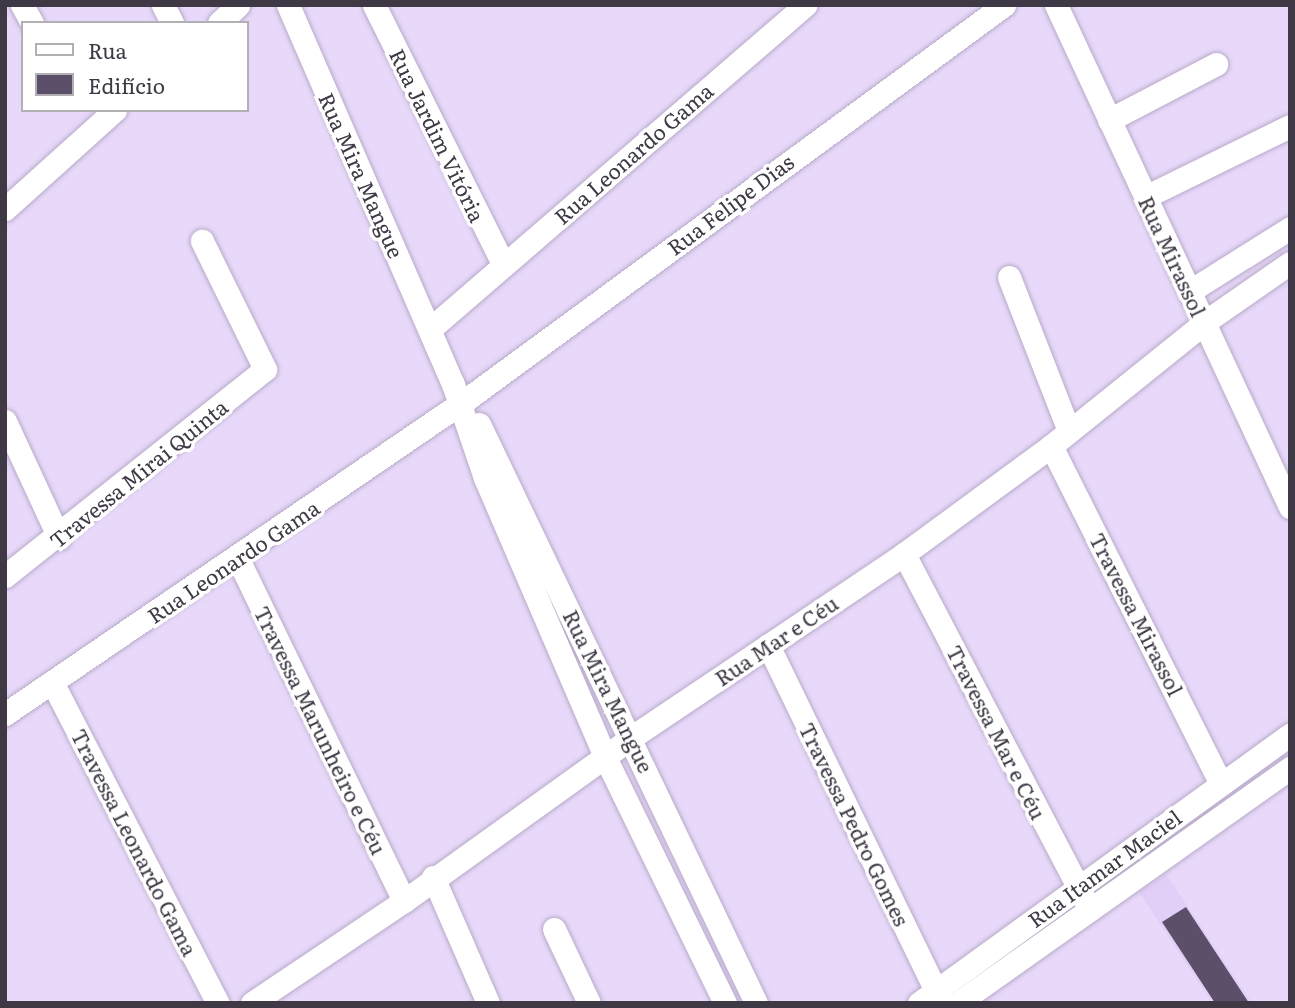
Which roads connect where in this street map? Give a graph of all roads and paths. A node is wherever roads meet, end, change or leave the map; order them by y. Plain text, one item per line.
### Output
1 (22, 5) edge
2 (163, 5) edge
3 (238, 5) edge
4 (288, 5) edge
5 (374, 5) edge
6 (805, 5) edge
7 (1004, 5) edge
8 (1056, 5) edge
9 (31, 21) edge
10 (171, 21) edge
11 (221, 21) edge
12 (1216, 64) dead end
13 (109, 112) edge
14 (88, 119) edge
15 (1109, 120) junction
16 (1290, 126) edge
17 (1145, 197) junction
18 (5, 209) edge
19 (1290, 229) edge
20 (202, 241) dead end
21 (1290, 263) edge
22 (503, 264) junction
23 (1009, 276) dead end
24 (1190, 291) junction
25 (1205, 323) junction
26 (430, 329) junction
27 (459, 396) junction
28 (5, 421) edge
29 (1069, 431) junction
30 (1051, 446) junction
31 (1290, 507) edge
32 (59, 538) junction
33 (904, 554) junction
34 (238, 559) junction
35 (5, 576) edge
36 (768, 645) junction
37 (52, 682) junction
38 (6, 710) edge
39 (1290, 734) edge
40 (632, 737) junction
41 (605, 757) junction
42 (1290, 768) edge
43 (1221, 783) junction
44 (433, 877) junction
45 (1077, 887) junction
46 (404, 901) junction
47 (1090, 909) junction
48 (554, 929) dead end
49 (932, 999) edge
50 (218, 1003) edge
51 (252, 1003) edge
52 (488, 1003) edge
53 (589, 1003) edge
54 (725, 1003) edge
55 (756, 1003) edge
56 (958, 1003) edge

1 - 9 street
2 - 10 street
3 - 11 street
4 - 26 street, Rua Mira Mangue
5 - 22 street, Rua Jardim Vitória
6 - 22 street, Rua Leonardo Gama
7 - 27 street, Rua Felipe Dias
8 - 15 street, Rua Mirassol
12 - 15 street
13 - 14 street
14 - 18 street
15 - 17 street, Rua Mirassol
16 - 17 street
17 - 24 street, Rua Mirassol
19 - 24 street
20 - 32 street, Travessa Mirai Quinta
21 - 25 street, Rua Mar e Céu
22 - 26 street, Rua Leonardo Gama
23 - 29 street
24 - 25 street, Rua Mirassol
25 - 29 street, Rua Mar e Céu
25 - 31 street, Rua Mirassol
26 - 27 street, Rua Mira Mangue
27 - 34 street, Rua Leonardo Gama
27 - 40 street, Rua Mira Mangue
27 - 41 street, Rua Mira Mangue
28 - 32 street
29 - 30 street, Rua Mar e Céu
30 - 33 street, Rua Mar e Céu
30 - 43 street, Travessa Mirassol
32 - 35 street, Travessa Mirai Quinta
33 - 36 street, Rua Mar e Céu
33 - 45 street, Travessa Mar e Céu
34 - 37 street, Rua Leonardo Gama
34 - 46 street, Travessa Marunheiro e Céu
36 - 40 street, Rua Mar e Céu
36 - 49 street, Travessa Pedro Gomes
37 - 38 street, Rua Leonardo Gama
37 - 50 street, Travessa Leonardo Gama
39 - 43 street, Rua Itamar Maciel
40 - 41 street, Rua Mar e Céu
40 - 55 street, Rua Mira Mangue
41 - 44 street, Rua Mar e Céu
41 - 54 street, Rua Mira Mangue
42 - 47 street, Rua Itamar Maciel
43 - 45 street, Rua Itamar Maciel
44 - 46 street, Rua Mar e Céu
44 - 52 street
45 - 47 street, Travessa Mar e Céu
45 - 49 street, Rua Itamar Maciel
46 - 51 street, Rua Mar e Céu
47 - 56 street, Rua Itamar Maciel
48 - 53 street

